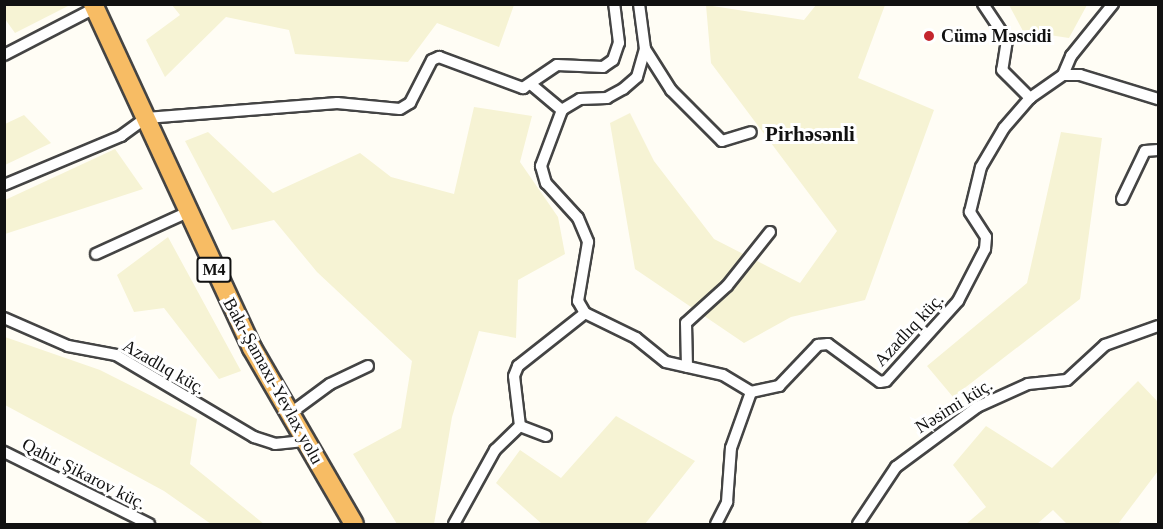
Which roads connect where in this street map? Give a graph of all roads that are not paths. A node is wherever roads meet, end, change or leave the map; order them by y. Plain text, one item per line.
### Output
1 (614, 4) edge
2 (639, 4) edge
3 (983, 4) edge
4 (1113, 4) edge
5 (94, 6) edge
6 (645, 49) junction
7 (4, 55) edge
8 (1063, 75) junction
9 (533, 86) junction
10 (1030, 98) junction
11 (1158, 99) edge
12 (562, 110) junction
13 (146, 118) junction
14 (751, 132) dead end
15 (1158, 150) edge
16 (4, 185) edge
17 (1122, 199) dead end
18 (188, 212) junction
19 (770, 232) dead end
20 (96, 254) dead end
21 (585, 313) junction
22 (4, 318) edge
23 (1158, 326) edge
24 (368, 366) dead end
25 (687, 367) junction
26 (751, 392) junction
27 (288, 415) junction
28 (520, 426) junction
29 (546, 436) dead end
30 (304, 441) junction
31 (4, 452) edge
32 (149, 525) edge
33 (354, 525) edge
34 (454, 525) edge
35 (716, 525) edge
36 (858, 525) edge

1 - 9 street
2 - 6 street
3 - 10 street
4 - 8 street
5 - 7 street
5 - 13 highway, Bakı-Şamaxı-Yevlax yolu / M4
6 - 12 street
6 - 14 street
8 - 10 street
8 - 11 street
9 - 12 street
9 - 13 street
10 - 26 street, Azadlıq küç.
12 - 21 street
13 - 16 street
13 - 18 highway, Bakı-Şamaxı-Yevlax yolu / M4
15 - 17 street
18 - 20 street
18 - 27 highway, Bakı-Şamaxı-Yevlax yolu / M4
19 - 25 street
21 - 25 street
21 - 28 street
22 - 30 street, Azadlıq küç.
23 - 36 street, Nəsimi küç.
24 - 27 street
25 - 26 street
26 - 35 street
27 - 30 highway, Bakı-Şamaxı-Yevlax yolu / M4
28 - 29 street
28 - 34 street
30 - 33 highway, Bakı-Şamaxı-Yevlax yolu / M4
31 - 32 street, Qahir Şikarov küç.

